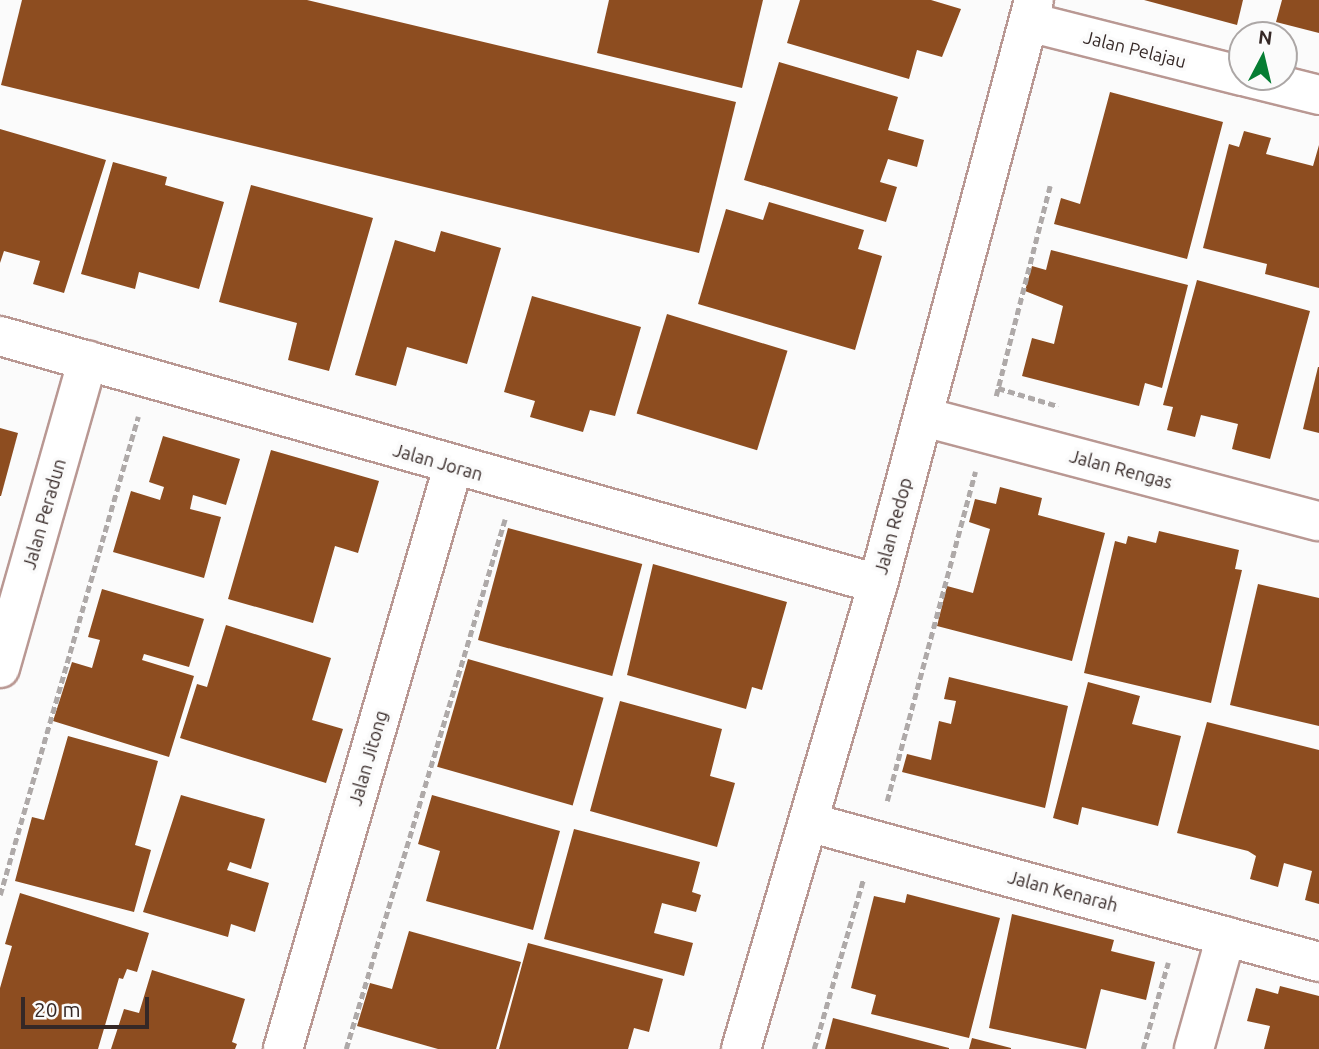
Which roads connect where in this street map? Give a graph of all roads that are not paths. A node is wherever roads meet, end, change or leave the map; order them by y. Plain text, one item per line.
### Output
1 (1031, 11) edge
2 (1228, 71) edge
3 (1298, 90) edge
4 (1319, 95) edge
5 (0, 336) edge
6 (88, 360) junction
7 (924, 417) junction
8 (453, 467) junction
9 (1319, 521) edge
10 (878, 584) junction
11 (0, 668) edge
12 (808, 822) junction
13 (1226, 936) junction
14 (1319, 962) edge
15 (283, 1049) edge
16 (741, 1049) edge
17 (1194, 1049) edge

1 - 2 street, Jalan Pelajau
1 - 7 street, Jalan Redop
3 - 4 street, Jalan Pelajau
5 - 6 street, Jalan Joran
6 - 8 street, Jalan Joran
6 - 11 street, Jalan Peradun
7 - 9 street, Jalan Rengas
7 - 10 street, Jalan Redop
8 - 10 street, Jalan Joran
8 - 15 street, Jalan Jitong
10 - 12 street, Jalan Redop
12 - 13 street, Jalan Kenarah
12 - 16 street, Jalan Redop
13 - 14 street, Jalan Kenarah
13 - 17 street

